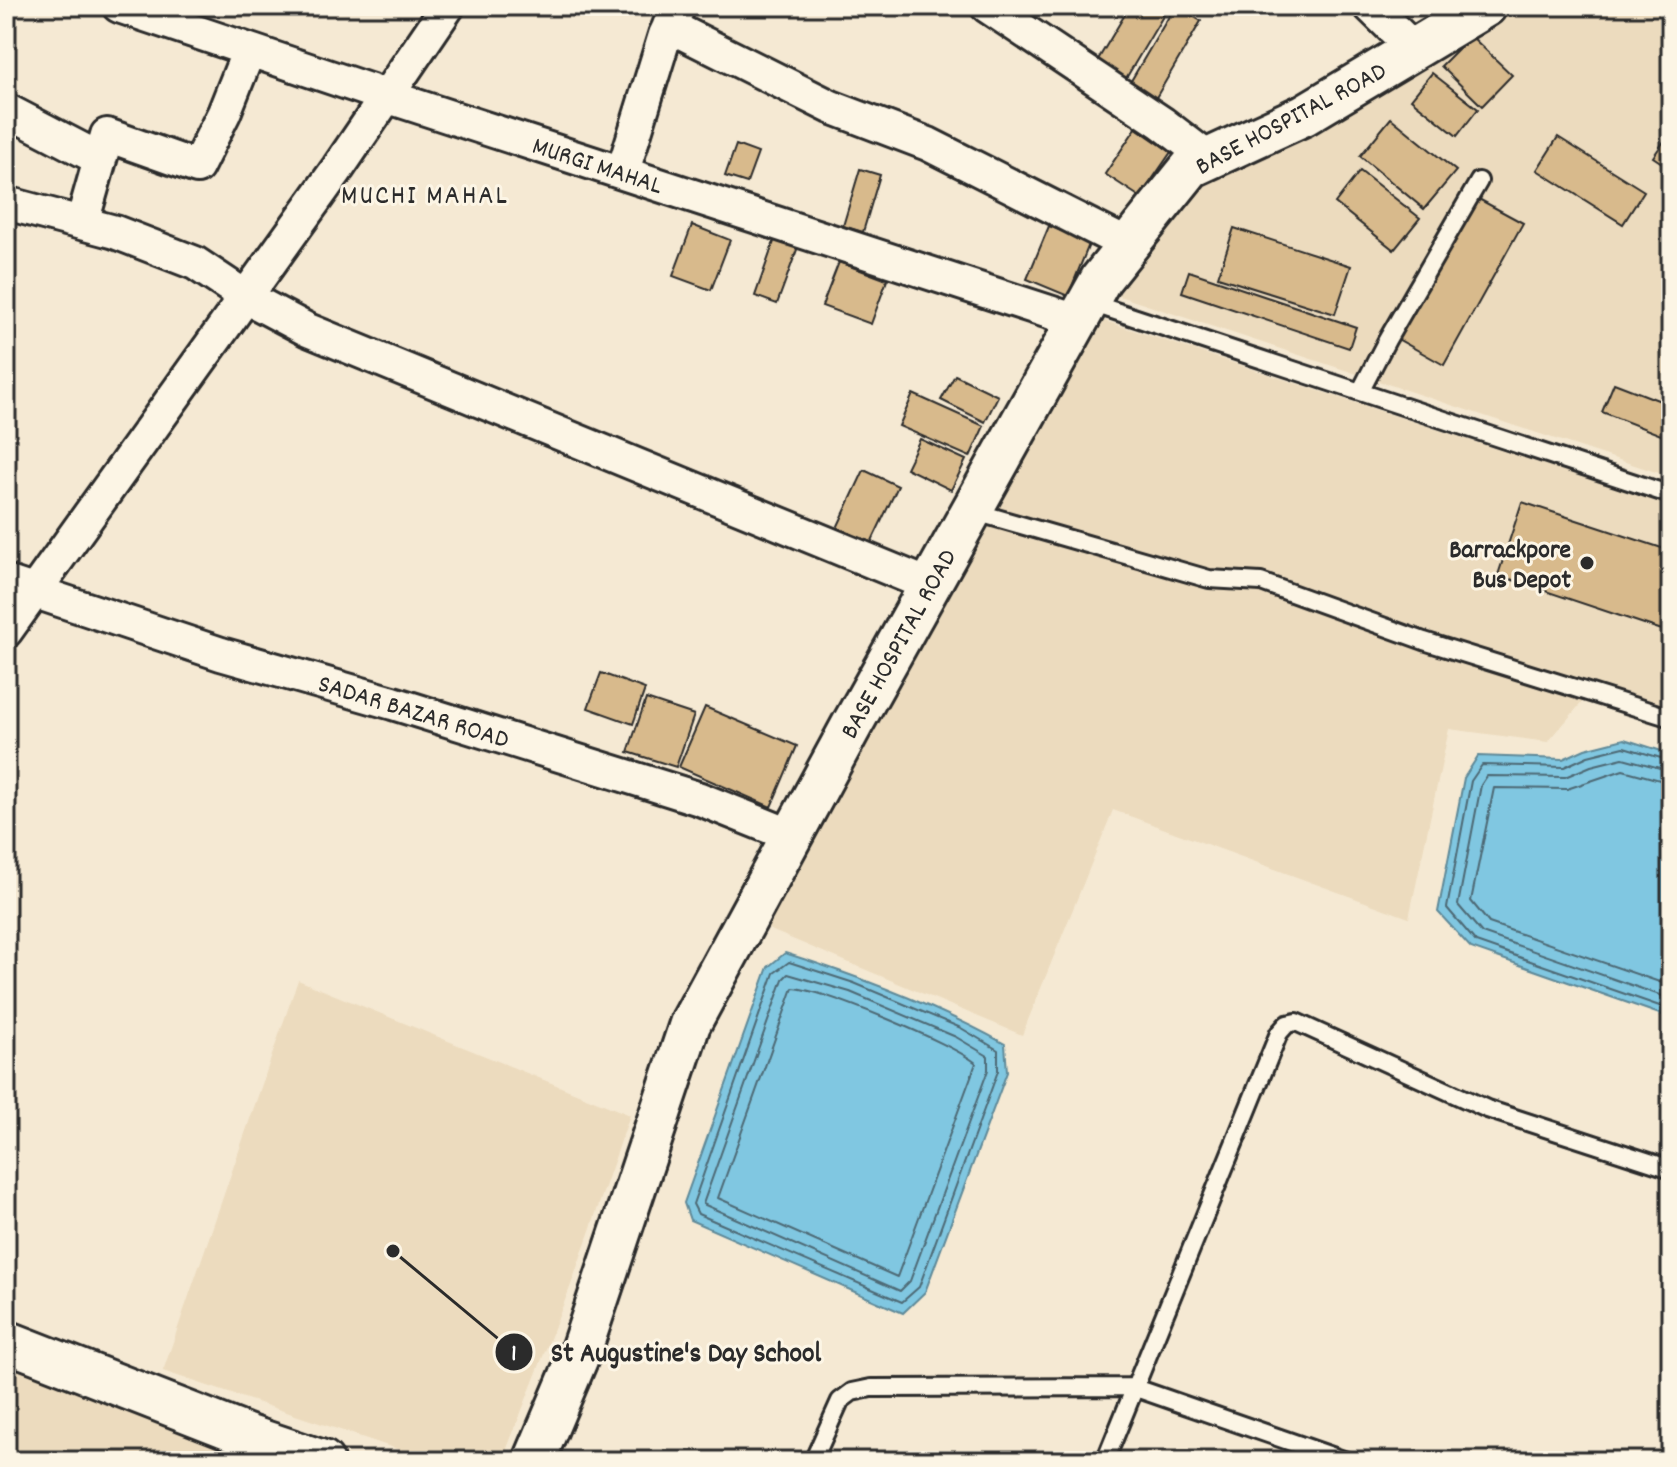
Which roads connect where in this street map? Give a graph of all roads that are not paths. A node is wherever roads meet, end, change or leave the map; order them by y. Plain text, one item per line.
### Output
1 (119, 6) edge
2 (448, 6) edge
3 (987, 6) edge
4 (1370, 6) edge
5 (1486, 6) edge
6 (674, 16) edge
7 (193, 18) edge
8 (1414, 49) junction
9 (249, 50) junction
10 (386, 96) junction
11 (6, 110) edge
12 (100, 159) junction
13 (1209, 159) junction
14 (623, 171) junction
15 (1479, 181) dead end
16 (6, 203) edge
17 (82, 223) junction
18 (1128, 245) junction
19 (246, 297) junction
20 (1082, 312) junction
21 (1360, 392) junction
22 (1671, 495) edge
23 (970, 511) junction
24 (929, 585) junction
25 (20, 587) edge
26 (6, 631) edge
27 (1671, 718) edge
28 (792, 836) junction
29 (1671, 1169) edge
30 (6, 1341) edge
31 (1133, 1387) junction
32 (323, 1461) edge
33 (534, 1461) edge
34 (813, 1461) edge
35 (1105, 1461) edge
36 (1346, 1461) edge

1 - 7 street, MURGI MAHAL
2 - 10 street
3 - 13 street
4 - 8 street
5 - 8 street, BASE HOSPITAL ROAD
6 - 14 street
6 - 18 street
7 - 9 street, MURGI MAHAL
8 - 13 street, BASE HOSPITAL ROAD
9 - 10 street, MURGI MAHAL
9 - 12 street
10 - 14 street, MURGI MAHAL
10 - 19 street
11 - 12 street
12 - 17 street
13 - 18 street, BASE HOSPITAL ROAD
14 - 20 street, MURGI MAHAL
15 - 21 lane
16 - 17 street
17 - 19 street
18 - 20 street, BASE HOSPITAL ROAD
19 - 24 street
19 - 25 street
20 - 21 lane
20 - 23 street, BASE HOSPITAL ROAD
21 - 22 lane
23 - 24 street, BASE HOSPITAL ROAD
23 - 27 lane
24 - 28 street, BASE HOSPITAL ROAD
25 - 26 street
25 - 28 street, SADAR BAZAR ROAD
28 - 33 street, BASE HOSPITAL ROAD
29 - 31 lane
30 - 32 street
31 - 34 lane
31 - 35 lane
31 - 36 lane

